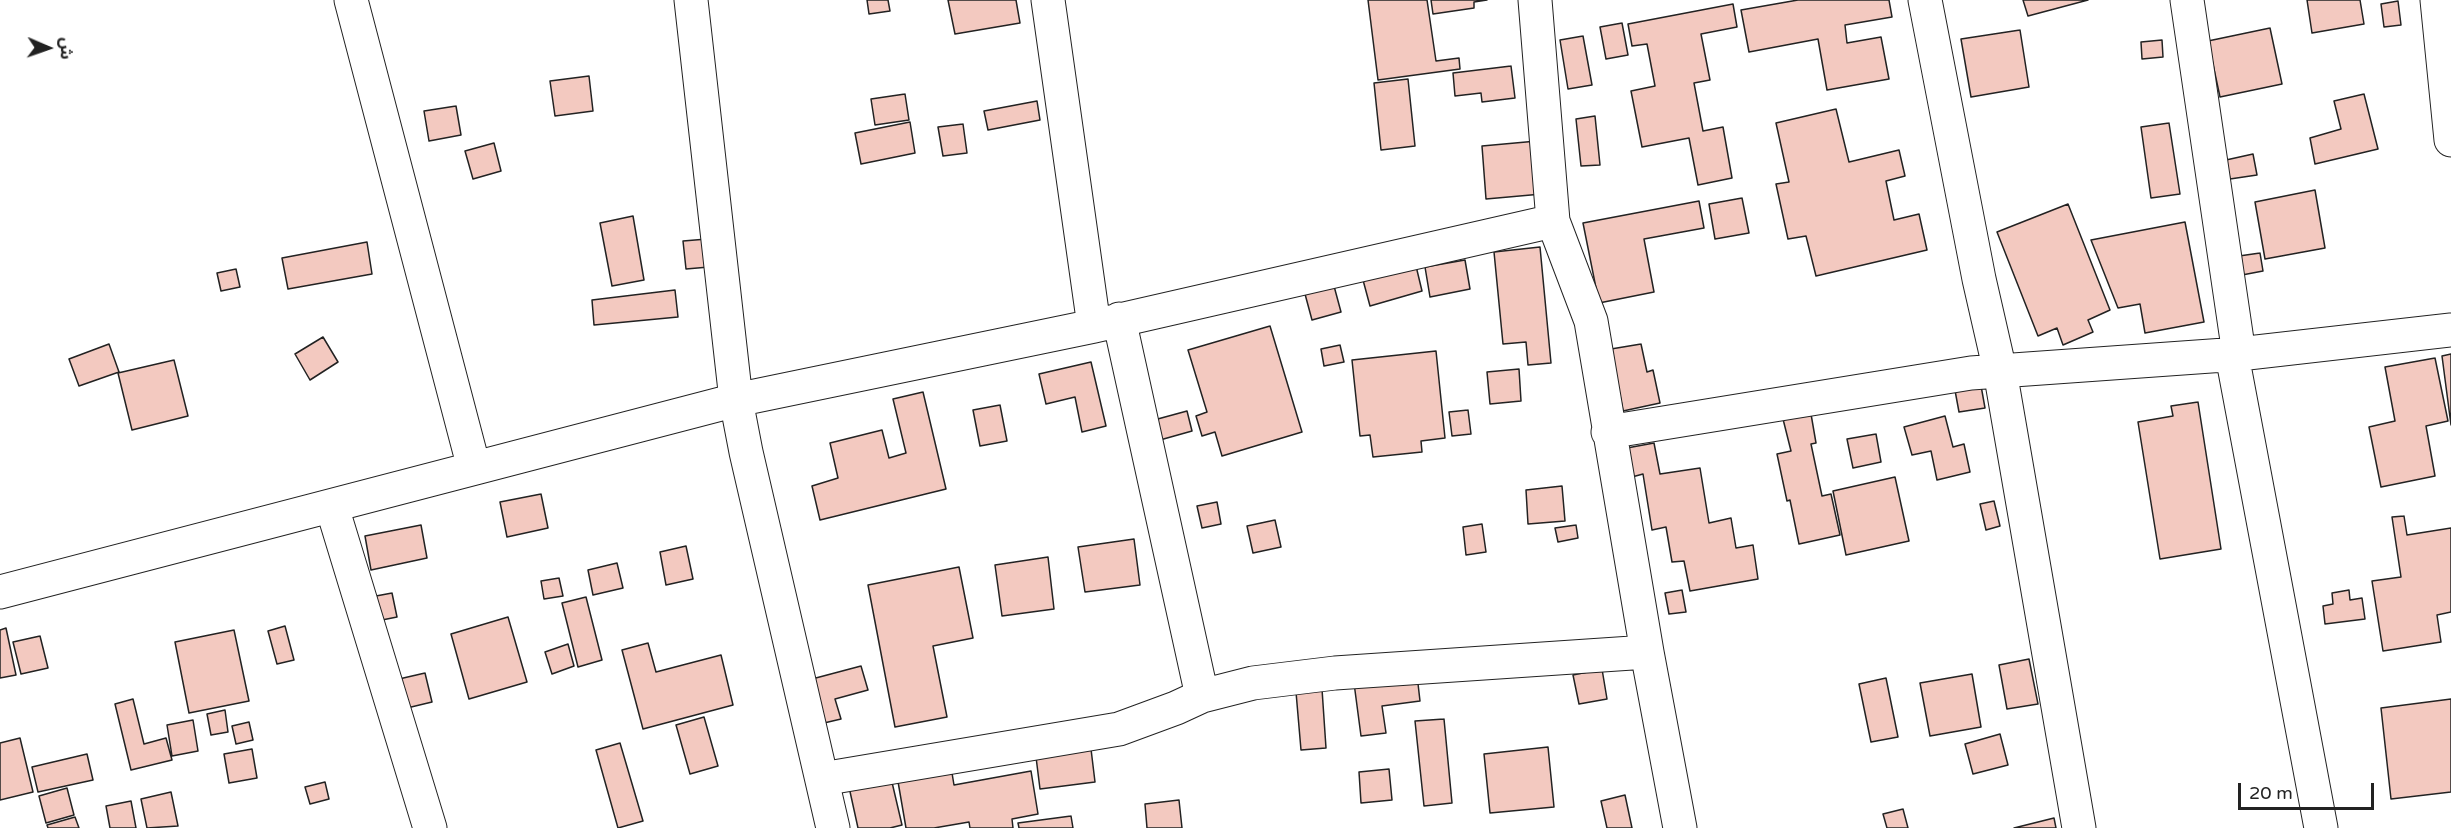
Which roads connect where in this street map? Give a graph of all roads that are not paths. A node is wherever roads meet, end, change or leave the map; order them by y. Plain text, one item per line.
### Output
1 (351, 0) edge
2 (692, 0) edge
3 (1048, 0) edge
4 (1535, 0) edge
5 (1925, 0) edge
6 (2187, 0) edge
7 (2438, 0) edge
8 (2451, 140) edge
9 (1553, 221) junction
10 (1106, 322) junction
11 (2451, 330) edge
12 (2236, 355) junction
13 (2000, 371) junction
14 (736, 400) junction
15 (1608, 432) junction
16 (474, 468) junction
17 (332, 507) junction
18 (0, 592) edge
19 (1647, 652) junction
20 (1202, 696) junction
21 (822, 779) junction
22 (430, 828) edge
23 (833, 828) edge
24 (1680, 828) edge
25 (2079, 828) edge
26 (2321, 828) edge

1 - 16 street
2 - 14 street
3 - 10 street
4 - 9 street
5 - 13 street
6 - 12 street
7 - 8 street
9 - 10 street
9 - 15 street
10 - 14 street
10 - 20 street
11 - 12 street
12 - 13 street
12 - 26 street
13 - 15 street
13 - 25 street
14 - 16 street
14 - 21 street
15 - 19 street
16 - 17 street
17 - 18 street
17 - 22 street
19 - 20 street
19 - 24 street
20 - 21 street
21 - 23 street

